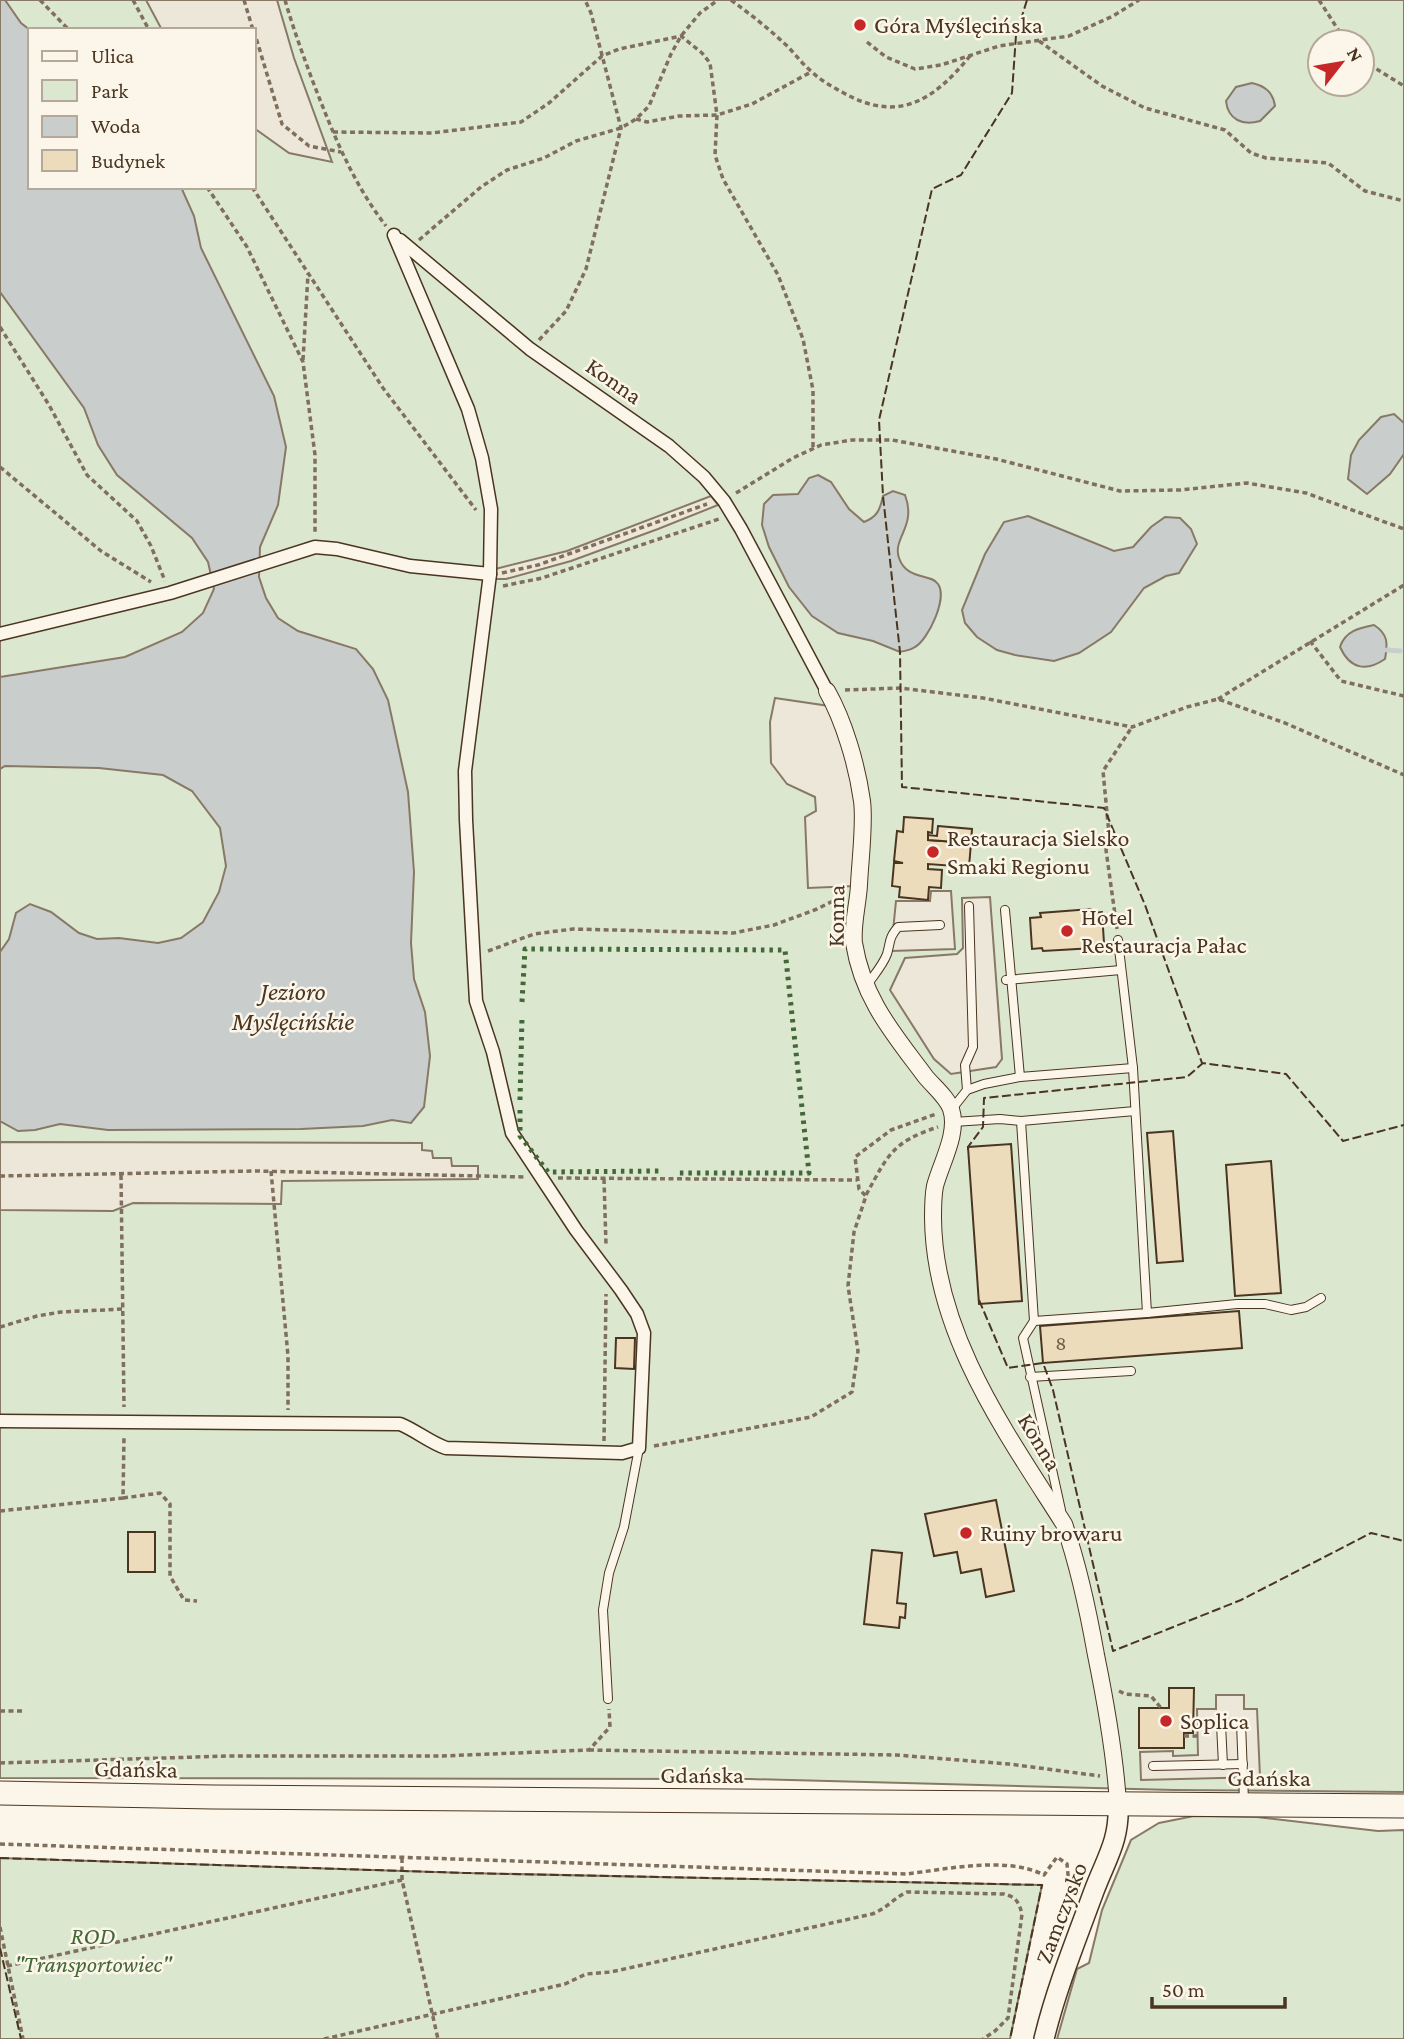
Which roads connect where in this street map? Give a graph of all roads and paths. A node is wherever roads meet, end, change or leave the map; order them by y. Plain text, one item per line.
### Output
1 (40, 0) edge
2 (133, 0) edge
3 (244, 0) edge
4 (285, 0) edge
5 (585, 0) edge
6 (718, 0) edge
7 (731, 0) edge
8 (1139, 0) edge
9 (1319, 0) edge
10 (67, 28) edge
11 (148, 28) edge
12 (253, 28) edge
13 (1337, 28) edge
14 (681, 36) junction
15 (256, 37) edge
16 (1039, 41) junction
17 (867, 42) dead end
18 (602, 55) junction
19 (970, 56) junction
20 (1376, 69) edge
21 (811, 72) junction
22 (1404, 86) edge
23 (717, 115) junction
24 (636, 119) junction
25 (621, 128) junction
26 (333, 132) junction
27 (341, 152) junction
28 (208, 189) edge
29 (253, 189) edge
30 (1404, 201) edge
31 (394, 235) junction
32 (410, 248) junction
33 (308, 274) junction
34 (0, 327) edge
35 (530, 349) junction
36 (303, 362) junction
37 (813, 449) junction
38 (0, 467) edge
39 (722, 501) junction
40 (1404, 529) edge
41 (492, 530) junction
42 (315, 547) junction
43 (489, 580) junction
44 (1404, 584) edge
45 (170, 593) junction
46 (0, 634) edge
47 (1310, 641) junction
48 (827, 691) junction
49 (1404, 696) edge
50 (1218, 699) junction
51 (1132, 727) junction
52 (1404, 775) edge
53 (859, 888) junction
54 (969, 906) dead end
55 (1005, 910) dead end
56 (940, 925) dead end
57 (1118, 940) joint
58 (473, 958) junction
59 (1121, 970) junction
60 (1009, 979) junction
61 (865, 987) junction
62 (1133, 1068) junction
63 (1020, 1077) junction
64 (967, 1090) junction
65 (1135, 1111) junction
66 (952, 1116) junction
67 (918, 1119) dead end
68 (1021, 1121) junction
69 (271, 1171) junction
70 (121, 1175) junction
71 (0, 1176) edge
72 (540, 1177) junction
73 (604, 1179) junction
74 (857, 1180) junction
75 (866, 1196) junction
76 (606, 1270) junction
77 (1321, 1298) dead end
78 (124, 1309) junction
79 (1147, 1313) junction
80 (1034, 1321) junction
81 (0, 1327) edge
82 (1131, 1371) dead end
83 (1030, 1377) junction
84 (0, 1421) edge
85 (289, 1422) junction
86 (124, 1423) junction
87 (639, 1448) junction
88 (604, 1453) junction
89 (122, 1498) junction
90 (0, 1511) edge
91 (1064, 1524) junction
92 (197, 1601) dead end
93 (1125, 1694) dead end
94 (608, 1699) joint
95 (1161, 1708) dead end
96 (25, 1711) dead end
97 (0, 1712) edge
98 (1184, 1736) dead end
99 (1198, 1736) dead end
100 (589, 1750) junction
101 (0, 1763) edge
102 (1242, 1764) junction
103 (1223, 1765) junction
104 (1153, 1766) dead end
105 (1116, 1778) junction
106 (0, 1793) edge
107 (1118, 1804) junction
108 (1245, 1804) junction
109 (1404, 1806) edge
110 (0, 1844) edge
111 (402, 1858) junction
112 (402, 1880) junction
113 (1096, 1888) junction
114 (0, 1927) edge
115 (7, 1966) junction
116 (432, 2014) junction
117 (23, 2039) edge
118 (324, 2039) edge
119 (438, 2039) edge
120 (983, 2039) edge
121 (1044, 2039) edge

1 - 10 path
2 - 11 path
3 - 12 path
4 - 26 path
5 - 18 path
6 - 14 path
7 - 21 path
8 - 16 path
9 - 13 path
14 - 18 path
14 - 23 path
14 - 24 path
15 - 27 path
16 - 19 path
16 - 30 path
17 - 19 path
18 - 25 path
18 - 26 path
19 - 21 path
20 - 22 path
21 - 23 path
23 - 24 path
23 - 37 path
24 - 25 path
25 - 32 path
25 - 35 path
26 - 27 path
27 - 31 path
28 - 36 path
29 - 33 path
31 - 32 street, Konna
31 - 41 street
32 - 35 street, Konna
33 - 36 path
33 - 41 path
34 - 45 path
35 - 39 street, Konna
36 - 42 path
37 - 39 path
37 - 40 path
38 - 45 path
39 - 43 path
39 - 43 path
39 - 48 street, Konna
41 - 43 street
42 - 43 street
42 - 45 street
43 - 58 street
44 - 47 path
45 - 46 street
47 - 49 path
47 - 50 path
48 - 51 path
48 - 53 street, Konna
50 - 51 path
50 - 52 path
51 - 57 path
53 - 58 path
53 - 61 street, Konna
54 - 64 lane
55 - 60 lane
56 - 61 lane
57 - 59 lane
58 - 72 street
59 - 60 lane
59 - 62 lane
60 - 63 lane
61 - 66 street, Konna
62 - 63 lane
62 - 65 lane
63 - 64 lane
64 - 66 lane
65 - 68 lane
65 - 79 lane
66 - 68 lane
66 - 75 path
66 - 91 street, Konna
67 - 74 path
68 - 80 lane
69 - 70 path
69 - 72 path
69 - 85 path
70 - 71 path
70 - 78 path
72 - 73 path
72 - 76 street
73 - 74 path
73 - 76 path
74 - 75 path
75 - 87 path
76 - 87 street
76 - 88 path
77 - 79 lane
78 - 81 path
78 - 86 path
79 - 80 lane
80 - 83 lane
82 - 83 lane
83 - 91 lane
84 - 86 street
85 - 86 street
85 - 88 street
86 - 89 path
87 - 88 street
87 - 94 lane
89 - 90 path
89 - 92 path
91 - 105 street, Konna
93 - 95 path
94 - 100 path
96 - 97 path
98 - 99 path
100 - 101 path
100 - 105 path
102 - 103 lane
102 - 103 lane
102 - 108 lane
103 - 104 lane
105 - 107 street, Konna
106 - 107 main road, Gdańska
107 - 108 main road, Gdańska
107 - 113 street, Zamczysko
108 - 109 main road, Gdańska
110 - 111 path
111 - 112 path
111 - 113 path
112 - 115 path
112 - 116 path
113 - 121 street, Zamczysko
114 - 115 path
115 - 117 path
116 - 118 path
116 - 119 path
116 - 120 path

